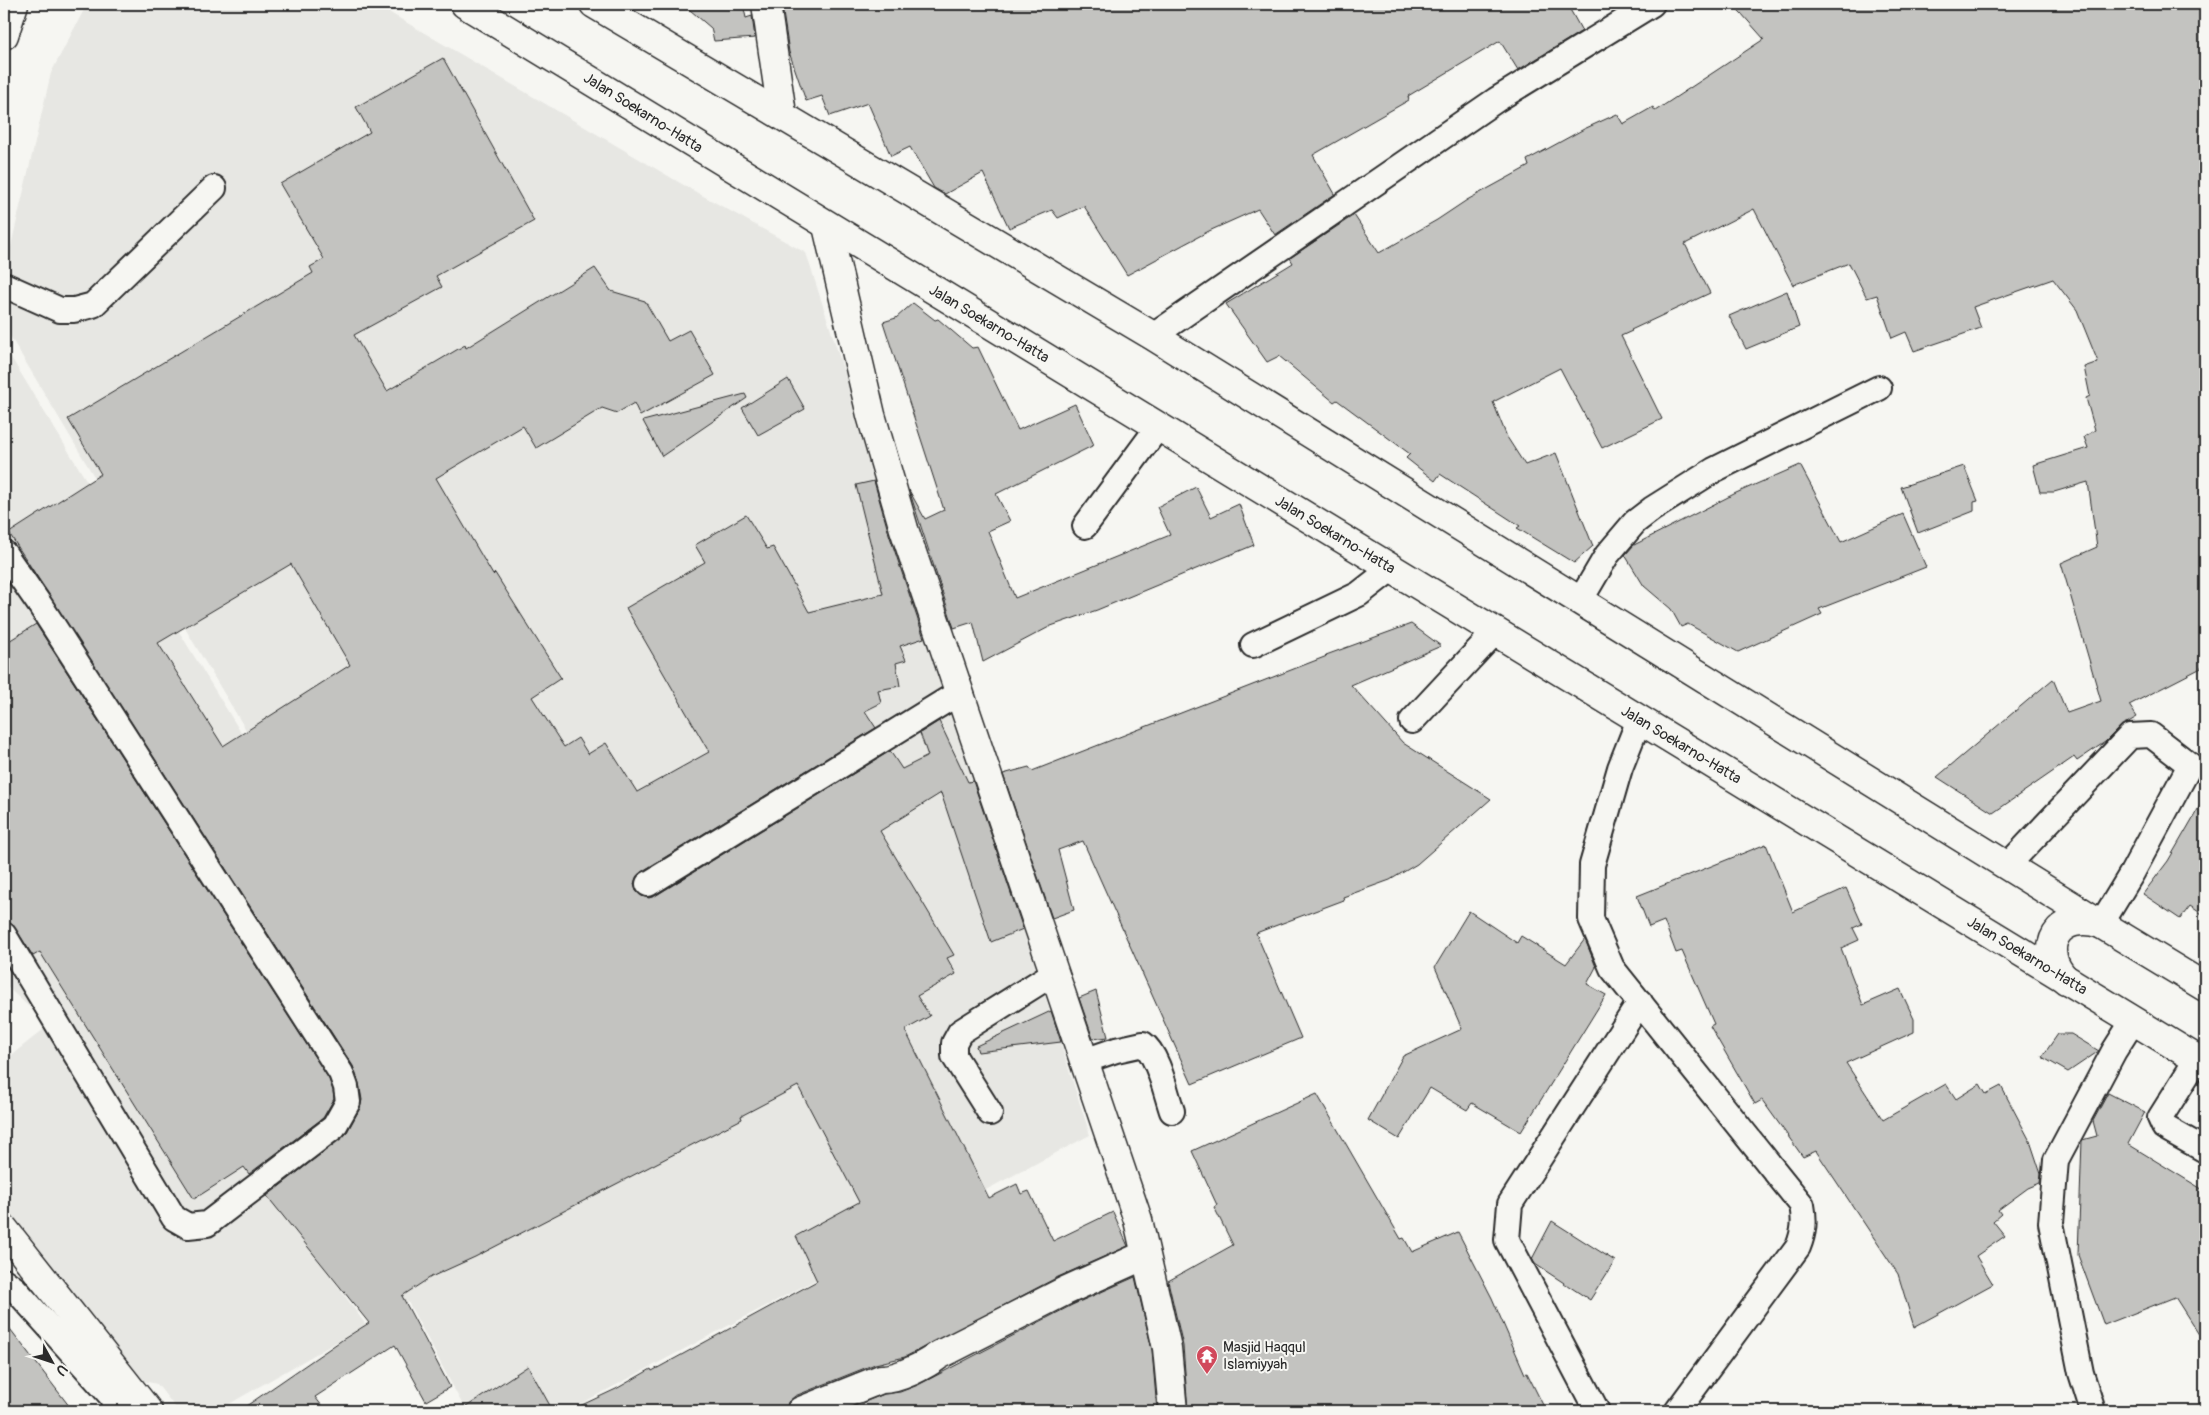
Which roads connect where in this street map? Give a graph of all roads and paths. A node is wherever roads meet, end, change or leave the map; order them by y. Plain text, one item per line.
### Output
1 (14, 4) edge
2 (465, 4) edge
3 (594, 4) edge
4 (766, 4) edge
5 (1652, 4) edge
6 (4, 35) edge
7 (782, 114) junction
8 (214, 188) dead end
9 (827, 226) junction
10 (4, 285) edge
11 (1153, 336) junction
12 (1879, 388) dead end
13 (1158, 427) junction
14 (1085, 526) dead end
15 (4, 553) edge
16 (1391, 569) junction
17 (1580, 601) junction
18 (1495, 632) junction
19 (1253, 646) dead end
20 (960, 692) junction
21 (1639, 720) junction
22 (1412, 721) dead end
23 (2198, 770) edge
24 (2007, 866) junction
25 (648, 884) dead end
26 (2101, 924) junction
27 (4, 935) edge
28 (1054, 973) junction
29 (2066, 980) junction
30 (2205, 987) edge
31 (1640, 1002) junction
32 (2133, 1021) junction
33 (1084, 1061) junction
34 (2201, 1062) edge
35 (1172, 1111) dead end
36 (990, 1114) dead end
37 (2205, 1150) edge
38 (4, 1229) edge
39 (1145, 1255) junction
40 (4, 1281) edge
41 (116, 1411) edge
42 (148, 1411) edge
43 (802, 1411) edge
44 (1173, 1411) edge
45 (1597, 1411) edge
46 (1678, 1411) edge
47 (2093, 1411) edge

1 - 6 main road
2 - 9 main road, Jalan Soekarno-Hatta
3 - 7 main road
4 - 7 main road
5 - 11 lane
7 - 11 main road
8 - 10 lane
9 - 13 main road, Jalan Soekarno-Hatta
9 - 20 main road
11 - 17 main road
12 - 17 lane
13 - 14 lane
13 - 16 main road, Jalan Soekarno-Hatta
15 - 27 lane
16 - 18 main road, Jalan Soekarno-Hatta
16 - 19 lane
17 - 24 main road
18 - 21 main road, Jalan Soekarno-Hatta
18 - 22 lane
20 - 25 lane
20 - 28 main road
21 - 29 main road, Jalan Soekarno-Hatta
21 - 31 lane
23 - 24 lane
23 - 26 lane
24 - 26 main road
26 - 29 main road
26 - 30 main road
28 - 33 main road
28 - 36 lane
29 - 32 main road, Jalan Soekarno-Hatta
31 - 45 lane
31 - 46 lane
32 - 34 main road, Jalan Soekarno-Hatta
32 - 47 lane
33 - 35 lane
33 - 39 main road
34 - 37 lane
38 - 42 main road
39 - 43 main road
39 - 44 main road
40 - 41 lane

